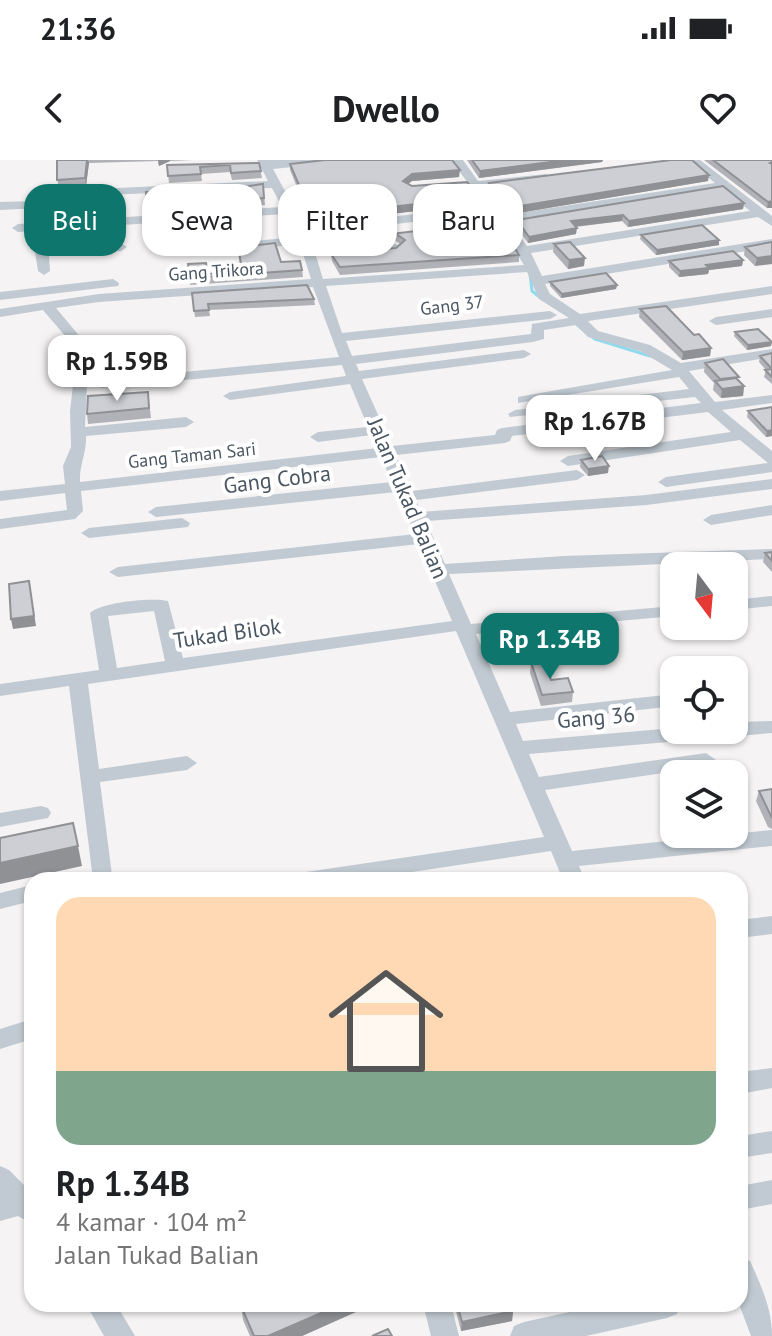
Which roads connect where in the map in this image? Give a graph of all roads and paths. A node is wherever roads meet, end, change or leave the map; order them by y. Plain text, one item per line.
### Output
1 (332, 160) edge
2 (457, 160) edge
3 (693, 160) edge
4 (262, 163) edge
5 (561, 174) edge
6 (472, 183) junction
7 (276, 184) junction
8 (450, 184) edge
9 (725, 185) junction
10 (278, 188) edge
11 (0, 206) edge
12 (760, 213) junction
13 (278, 216) edge
14 (772, 222) edge
15 (126, 223) edge
16 (523, 224) edge
17 (18, 228) dead end
18 (24, 228) edge
19 (772, 243) edge
20 (524, 250) joint
21 (42, 256) edge
22 (311, 256) edge
23 (44, 271) dead end
24 (534, 274) junction
25 (318, 282) junction
26 (113, 283) dead end
27 (772, 290) edge
28 (0, 296) edge
29 (46, 305) junction
30 (0, 313) edge
31 (772, 313) edge
32 (574, 318) junction
33 (716, 321) dead end
34 (338, 338) junction
35 (772, 353) edge
36 (524, 354) dead end
37 (681, 370) junction
38 (352, 372) junction
39 (101, 384) dead end
40 (697, 392) junction
41 (230, 396) dead end
42 (772, 399) edge
43 (523, 400) dead end
44 (711, 407) junction
45 (515, 414) dead end
46 (186, 422) dead end
47 (380, 430) junction
48 (79, 432) junction
49 (318, 437) dead end
50 (747, 439) junction
51 (772, 439) edge
52 (389, 453) junction
53 (772, 459) edge
54 (772, 467) edge
55 (666, 482) dead end
56 (772, 484) edge
57 (72, 488) junction
58 (405, 491) junction
59 (0, 496) edge
60 (214, 509) junction
61 (772, 510) edge
62 (156, 512) dead end
63 (416, 517) junction
64 (711, 520) dead end
65 (0, 524) edge
66 (89, 533) dead end
67 (426, 538) junction
68 (772, 554) edge
69 (439, 570) junction
70 (118, 572) dead end
71 (772, 601) edge
72 (748, 604) edge
73 (660, 612) edge
74 (463, 628) junction
75 (175, 665) junction
76 (109, 674) junction
77 (78, 679) junction
78 (0, 690) edge
79 (660, 702) edge
80 (504, 719) junction
81 (772, 727) edge
82 (748, 728) edge
83 (660, 736) edge
84 (516, 748) junction
85 (187, 763) dead end
86 (660, 767) edge
87 (90, 777) junction
88 (533, 785) junction
89 (41, 813) dead end
90 (0, 820) edge
91 (772, 838) edge
92 (566, 861) edge
93 (97, 872) edge
94 (415, 872) edge
95 (24, 895) edge
96 (0, 901) edge
97 (772, 925) edge
98 (748, 928) edge
99 (24, 1032) edge
100 (0, 1039) edge
101 (772, 1078) edge
102 (748, 1082) edge
103 (772, 1142) edge
104 (748, 1146) edge
105 (0, 1178) edge
106 (772, 1192) edge
107 (748, 1196) edge
108 (18, 1208) edge
109 (748, 1295) edge
110 (105, 1312) edge
111 (439, 1312) edge
112 (631, 1312) edge
113 (121, 1336) edge
114 (445, 1336) edge
115 (524, 1336) edge
116 (765, 1336) edge

1 - 4 street
2 - 6 street
3 - 9 street
4 - 7 street, Jalan Tukad Balian
5 - 6 street
6 - 8 street
7 - 10 street, Jalan Tukad Balian
7 - 11 street
9 - 12 street
9 - 16 street
12 - 14 street
12 - 20 street
13 - 15 street
17 - 18 street
19 - 24 street, Gang Trikora
20 - 24 street
21 - 23 street
22 - 25 street, Jalan Tukad Balian
24 - 25 street, Gang Trikora
24 - 32 street
25 - 29 street, Gang Trikora
25 - 34 street, Jalan Tukad Balian
26 - 28 street
27 - 32 street
29 - 30 street, Gang Trikora
29 - 48 street
31 - 33 street
32 - 34 street, Gang 37
32 - 37 street
32 - 38 street
34 - 38 street, Jalan Tukad Balian
35 - 37 street
36 - 38 street
37 - 40 street
37 - 43 street
38 - 39 street
38 - 41 street
38 - 47 street, Jalan Tukad Balian
40 - 44 street
40 - 45 street
42 - 44 street, Gang Taman Sari
44 - 50 street
44 - 52 street, Gang Taman Sari
46 - 48 street
47 - 49 street
47 - 52 street, Jalan Tukad Balian
48 - 57 street
50 - 51 street, Gang Cobra
50 - 53 street
50 - 58 street, Gang Cobra
52 - 57 street, Gang Taman Sari
52 - 58 street, Jalan Tukad Balian
54 - 55 street
56 - 63 street
57 - 59 street, Gang Taman Sari
57 - 65 street
58 - 60 street, Gang Cobra
58 - 63 street, Jalan Tukad Balian
60 - 62 street, Gang Cobra
60 - 66 street
61 - 64 street
63 - 67 street, Jalan Tukad Balian
67 - 69 street, Jalan Tukad Balian
67 - 70 street
68 - 69 street
69 - 74 street, Jalan Tukad Balian
71 - 72 street
73 - 74 street, Tukad Bilok
74 - 75 street, Tukad Bilok
74 - 80 street, Jalan Tukad Balian
75 - 76 street, Tukad Bilok
75 - 76 street
76 - 77 street, Tukad Bilok
77 - 78 street, Tukad Bilok
77 - 87 street
79 - 80 street
80 - 84 street, Jalan Tukad Balian
81 - 82 street
83 - 84 street, Gang 36
84 - 88 street, Jalan Tukad Balian
85 - 87 street
86 - 88 street
87 - 93 street
88 - 92 street, Jalan Tukad Balian
89 - 90 street
91 - 92 street
92 - 94 street
95 - 96 street
97 - 98 street
99 - 100 street
101 - 102 street
103 - 104 street
105 - 108 street
106 - 107 street
109 - 116 street
110 - 113 street
111 - 114 street
112 - 115 street

